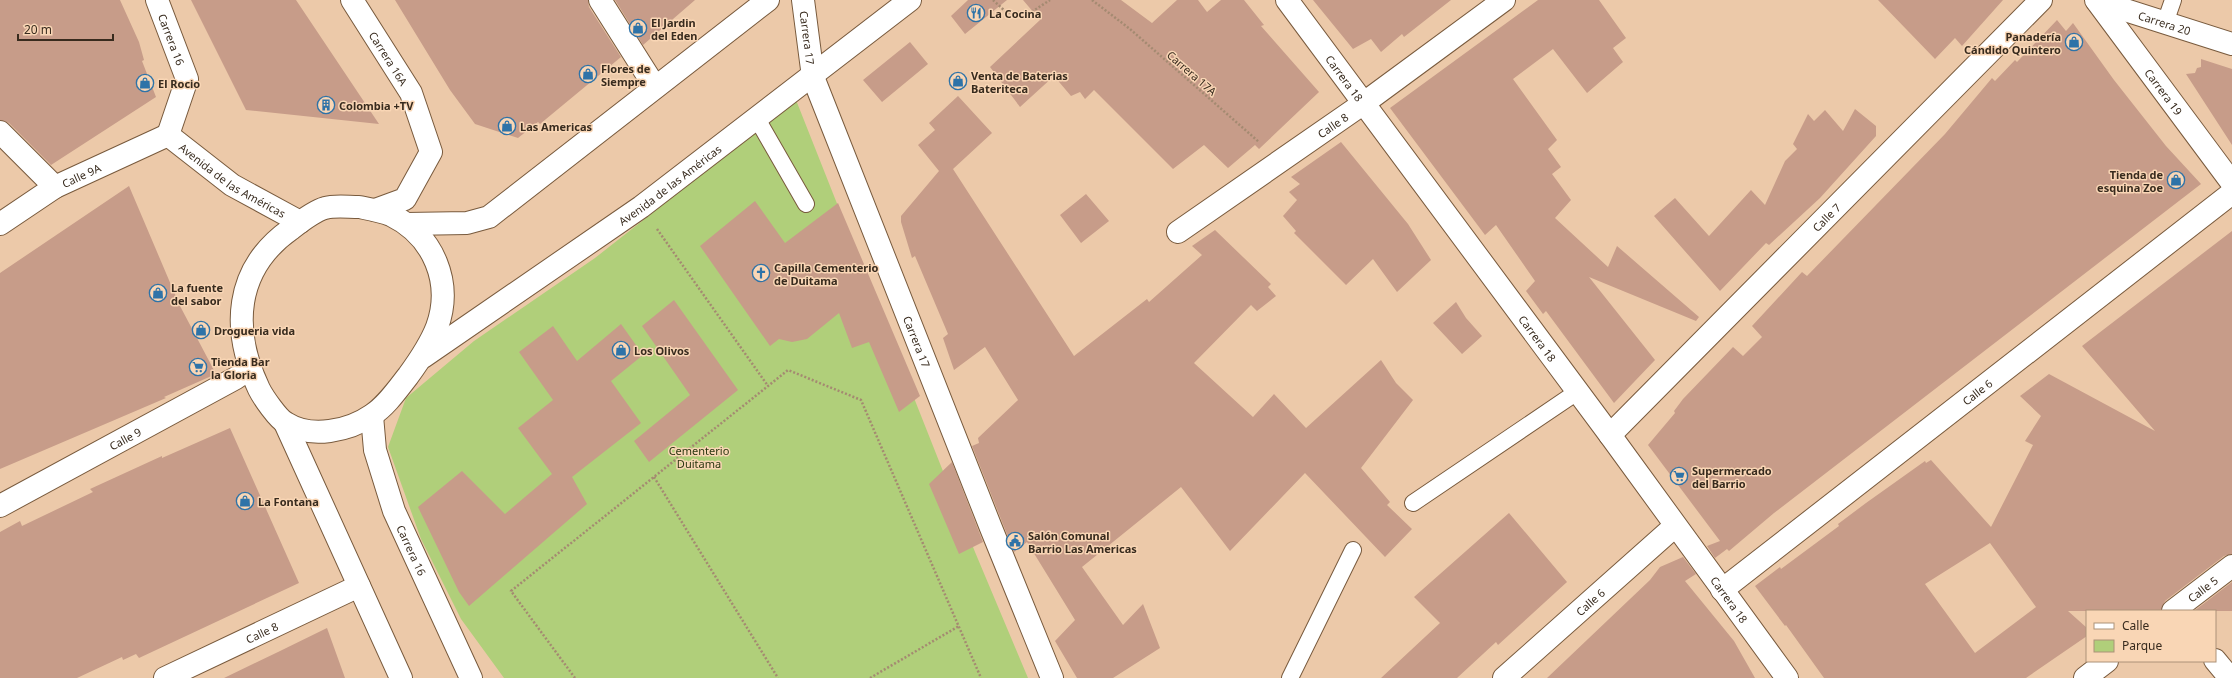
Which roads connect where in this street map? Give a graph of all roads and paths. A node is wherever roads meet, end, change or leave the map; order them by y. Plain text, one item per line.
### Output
1 (157, 0) edge
2 (352, 0) edge
3 (600, 0) edge
4 (768, 0) edge
5 (803, 0) edge
6 (910, 0) edge
7 (993, 0) edge
8 (1050, 0) edge
9 (1092, 0) edge
10 (1287, 0) edge
11 (1504, 0) edge
12 (2042, 0) edge
13 (2173, 0) edge
14 (2096, 1) edge
15 (2165, 23) junction
16 (2232, 44) edge
17 (813, 77) junction
18 (655, 87) junction
19 (1364, 103) junction
20 (756, 117) junction
21 (0, 132) edge
22 (168, 135) junction
23 (1280, 161) junction
24 (2232, 183) edge
25 (55, 187) junction
26 (2232, 193) edge
27 (806, 204) dead end
28 (641, 207) junction
29 (375, 210) junction
30 (300, 222) junction
31 (0, 224) edge
32 (407, 224) junction
33 (1178, 232) dead end
34 (422, 358) junction
35 (249, 369) junction
36 (768, 386) junction
37 (1577, 392) junction
38 (372, 416) junction
39 (285, 423) junction
40 (1610, 435) junction
41 (654, 477) junction
42 (1413, 503) dead end
43 (0, 506) edge
44 (1675, 526) junction
45 (1353, 550) dead end
46 (2232, 566) edge
47 (359, 586) junction
48 (1722, 590) junction
49 (2175, 610) edge
50 (959, 626) junction
51 (2216, 661) edge
52 (2106, 662) edge
53 (164, 678) edge
54 (401, 678) edge
55 (471, 678) edge
56 (575, 678) edge
57 (778, 678) edge
58 (870, 678) edge
59 (982, 678) edge
60 (1052, 678) edge
61 (1290, 678) edge
62 (1504, 678) edge
63 (1787, 678) edge
64 (2085, 678) edge
65 (2230, 678) edge

1 - 22 street, Carrera 16
2 - 29 street, Carrera 16A
3 - 18 street
4 - 18 street
5 - 17 street, Carrera 17
6 - 17 street, Avenida de las Américas
7 - 8 path
9 - 23 path, Carrera 17A
10 - 19 street, Carrera 18
11 - 19 street, Calle 8
12 - 40 street, Calle 7
13 - 15 lane
14 - 15 street, Carrera 20
14 - 24 street, Carrera 19
15 - 16 street, Carrera 20
17 - 20 street, Avenida de las Américas
17 - 60 street, Carrera 17
18 - 32 street
19 - 23 street, Calle 8
19 - 37 street, Carrera 18
20 - 27 lane
20 - 28 street, Avenida de las Américas
21 - 25 street
22 - 25 street, Calle 9A
22 - 30 street, Avenida de las Américas
23 - 33 street, Calle 8
25 - 31 street, Calle 9A
26 - 48 street, Calle 6
28 - 34 street, Avenida de las Américas
28 - 36 path
29 - 30 street
29 - 32 street
30 - 35 street
32 - 34 street
34 - 38 street
35 - 39 street
35 - 43 street, Calle 9
36 - 41 path
36 - 50 path
37 - 40 street, Carrera 18
37 - 42 lane
38 - 39 street
38 - 55 street, Carrera 16
39 - 47 street
40 - 44 street, Carrera 18
41 - 56 path
41 - 57 path
44 - 48 street, Carrera 18
44 - 62 street, Calle 6
45 - 61 lane
46 - 49 street, Calle 5
47 - 53 street, Calle 8
47 - 54 street
48 - 63 street, Carrera 18
50 - 58 path
50 - 59 path
51 - 65 street
52 - 64 street

